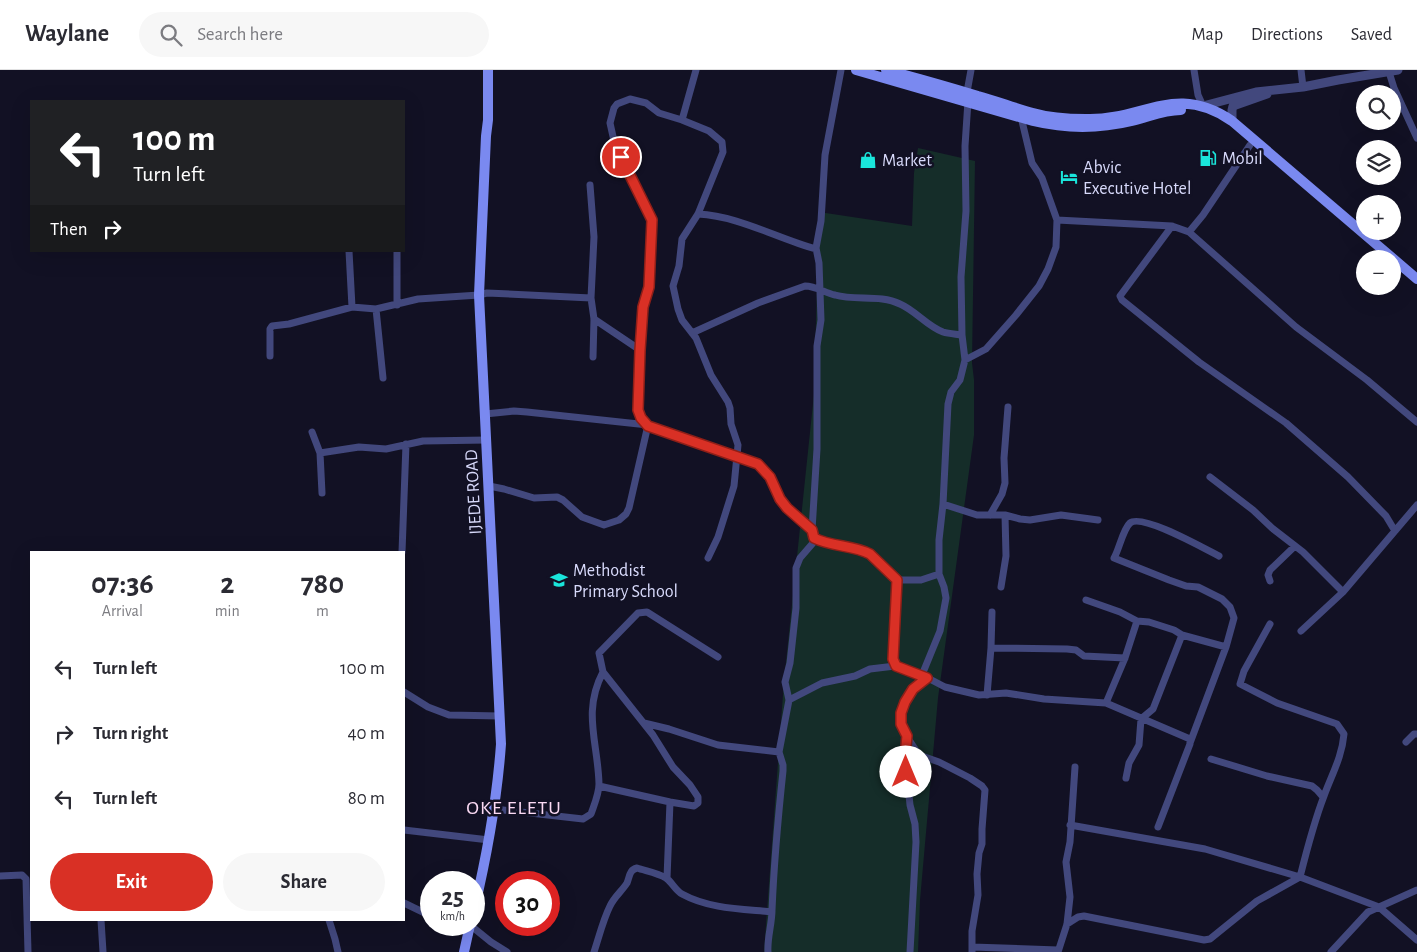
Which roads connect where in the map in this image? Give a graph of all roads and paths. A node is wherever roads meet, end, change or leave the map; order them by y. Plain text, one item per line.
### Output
1 (488, 70) edge
2 (696, 70) edge
3 (841, 70) edge
4 (856, 70) edge
5 (886, 70) edge
6 (971, 70) edge
7 (1194, 70) edge
8 (1301, 70) edge
9 (1393, 71) edge
10 (1303, 87) junction
11 (1274, 91) junction
12 (968, 97) junction
13 (1203, 106) junction
14 (1021, 118) junction
15 (682, 120) junction
16 (1232, 121) junction
17 (1417, 138) edge
18 (1250, 145) junction
19 (590, 185) dead end
20 (698, 214) junction
21 (1057, 220) junction
22 (1172, 226) junction
23 (1189, 232) junction
24 (816, 249) junction
25 (1373, 250) edge
26 (349, 252) edge
27 (397, 252) edge
28 (1401, 273) edge
29 (1417, 279) edge
30 (1417, 286) edge
31 (821, 290) junction
32 (480, 295) junction
33 (591, 298) junction
34 (397, 305) junction
35 (352, 307) junction
36 (376, 309) junction
37 (594, 319) junction
38 (692, 332) junction
39 (962, 335) junction
40 (640, 350) junction
41 (270, 356) dead end
42 (593, 357) dead end
43 (965, 360) junction
44 (383, 378) dead end
45 (1008, 407) dead end
46 (486, 414) junction
47 (1417, 422) edge
48 (648, 426) junction
49 (312, 432) dead end
50 (487, 440) junction
51 (406, 444) junction
52 (320, 453) junction
53 (738, 456) junction
54 (1210, 477) dead end
55 (489, 486) junction
56 (322, 493) dead end
57 (943, 504) junction
58 (1417, 506) edge
59 (990, 515) junction
60 (1004, 515) junction
61 (1098, 520) dead end
62 (812, 530) junction
63 (1395, 531) junction
64 (814, 541) junction
65 (1295, 546) junction
66 (402, 551) edge
67 (1219, 556) dead end
68 (708, 558) dead end
69 (938, 574) junction
70 (897, 580) junction
71 (1270, 581) dead end
72 (1001, 587) dead end
73 (1343, 592) junction
74 (1086, 600) dead end
75 (992, 612) dead end
76 (1137, 621) junction
77 (1270, 624) dead end
78 (1302, 631) dead end
79 (1182, 635) junction
80 (1226, 647) junction
81 (991, 648) junction
82 (718, 657) dead end
83 (1125, 658) junction
84 (896, 666) junction
85 (603, 672) junction
86 (925, 676) junction
87 (405, 693) edge
88 (987, 695) junction
89 (789, 700) junction
90 (1106, 703) junction
91 (500, 716) junction
92 (1142, 719) junction
93 (644, 722) junction
94 (1417, 734) edge
95 (907, 736) junction
96 (1406, 742) dead end
97 (1190, 744) junction
98 (779, 752) junction
99 (1211, 759) dead end
100 (1075, 767) dead end
101 (1126, 778) dead end
102 (599, 786) junction
103 (1323, 797) junction
104 (670, 802) junction
105 (494, 809) junction
106 (1070, 824) junction
107 (1158, 827) dead end
108 (405, 830) edge
109 (488, 840) junction
110 (482, 871) edge
111 (0, 876) edge
112 (1300, 877) junction
113 (667, 878) junction
114 (1417, 890) edge
115 (405, 903) edge
116 (1379, 907) junction
117 (420, 911) edge
118 (772, 912) junction
119 (29, 919) edge
120 (101, 921) edge
121 (328, 921) edge
122 (1067, 924) junction
123 (468, 936) edge
124 (484, 936) edge
125 (1417, 940) edge
126 (972, 949) edge
127 (1058, 951) edge
128 (28, 952) edge
129 (103, 952) edge
130 (338, 952) edge
131 (464, 952) edge
132 (507, 952) edge
133 (594, 952) edge
134 (768, 952) edge
135 (910, 952) edge
136 (1331, 952) edge

1 - 32 main road, IJEDE ROAD
2 - 15 street
3 - 24 street
4 - 12 main road
5 - 12 main road
6 - 12 street
7 - 13 street
8 - 10 street
9 - 10 street
9 - 17 street
10 - 11 street
11 - 13 street
11 - 16 street
12 - 13 main road
12 - 14 main road
12 - 39 street
13 - 16 main road
14 - 18 main road
14 - 21 street
15 - 20 street
15 - 40 street
16 - 29 main road
18 - 23 street
18 - 25 main road
19 - 33 street
20 - 24 street
20 - 38 street
21 - 22 street
21 - 43 street
22 - 23 street
22 - 63 street
23 - 47 street
24 - 31 street
26 - 35 street
27 - 34 street
28 - 30 main road
31 - 38 street
31 - 39 street
31 - 62 street
32 - 33 street
32 - 34 street
32 - 46 main road, IJEDE ROAD
33 - 37 street
34 - 36 street
35 - 36 street
35 - 41 street
36 - 44 street
37 - 40 street
37 - 42 street
38 - 53 street
39 - 43 street
40 - 48 street
43 - 57 street
45 - 59 street
46 - 48 street
46 - 50 main road, IJEDE ROAD
48 - 53 street
48 - 55 street
49 - 52 street
50 - 51 street
50 - 55 main road, IJEDE ROAD
51 - 52 street
51 - 66 street
52 - 56 street
53 - 62 street
53 - 68 street
54 - 65 street
55 - 91 main road, IJEDE ROAD
57 - 59 street
57 - 69 street
58 - 63 street
59 - 60 street
60 - 61 street
60 - 72 street
62 - 64 street
63 - 73 street
64 - 70 street
64 - 89 street
65 - 71 street
65 - 73 street
67 - 80 street
69 - 70 street
69 - 86 street
70 - 84 street
73 - 78 street
74 - 76 street
75 - 81 street
76 - 79 street
76 - 83 street
77 - 103 street
79 - 80 street
79 - 92 street
80 - 97 street
81 - 83 street
81 - 88 street
82 - 85 street
83 - 90 street
84 - 86 street
84 - 89 street
85 - 93 street
85 - 102 street
86 - 88 street
86 - 95 street
87 - 91 street
88 - 90 street
89 - 98 street
90 - 92 street
91 - 105 main road, IJEDE ROAD
92 - 97 street
92 - 101 street
93 - 98 street
93 - 104 street
94 - 96 street
95 - 126 street
95 - 135 street
97 - 107 street
98 - 118 street
99 - 103 street
100 - 106 street
102 - 104 street
102 - 105 street
103 - 112 street
104 - 113 street
105 - 109 main road, IJEDE ROAD
106 - 112 street
106 - 122 street
108 - 109 street
109 - 110 main road, IJEDE ROAD
111 - 119 street
112 - 116 street
112 - 122 street
113 - 118 street
113 - 133 street
114 - 116 street
115 - 117 street
116 - 125 street
116 - 136 street
118 - 134 street
119 - 128 street
120 - 129 street
121 - 130 street
122 - 127 street
123 - 131 main road
124 - 132 street
126 - 127 street

